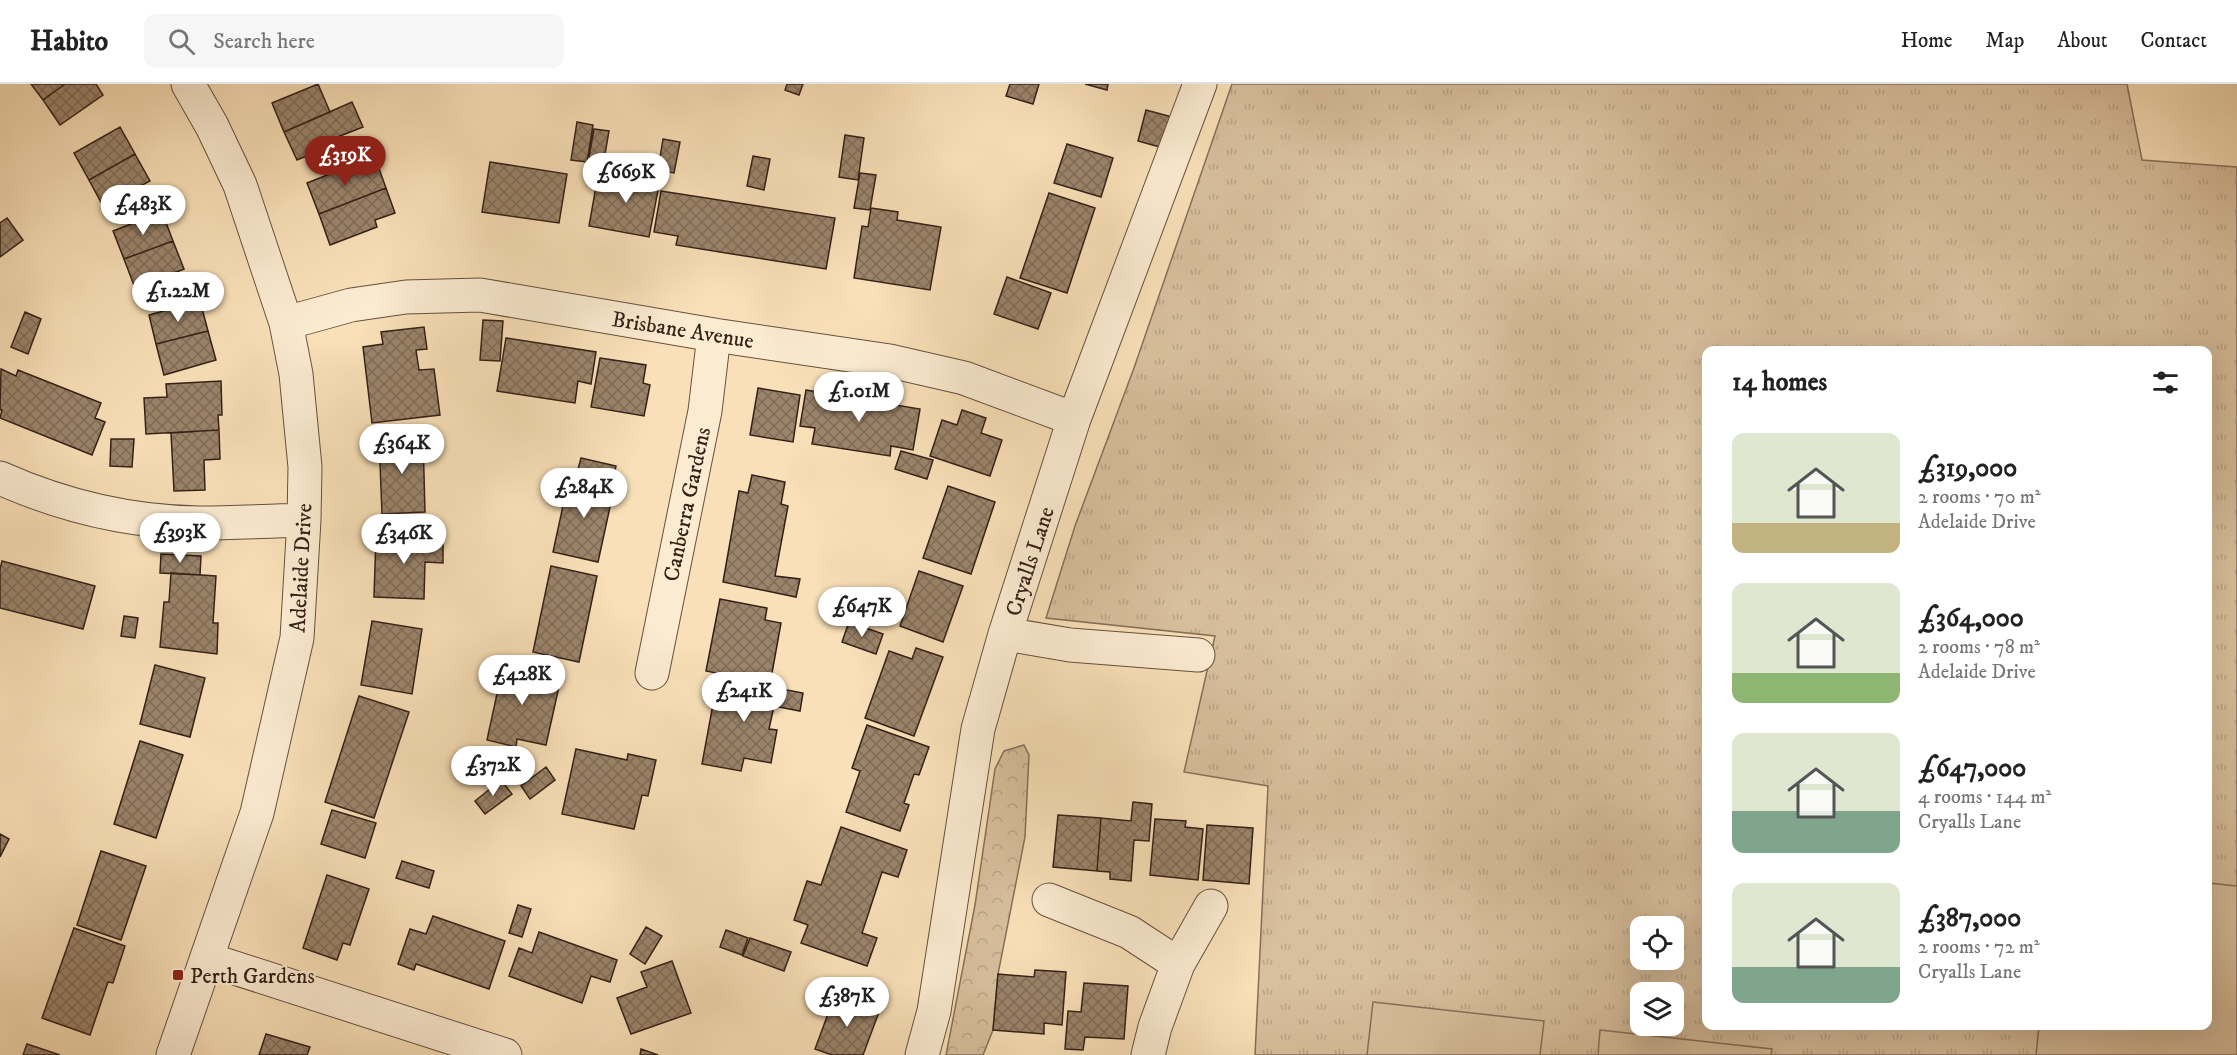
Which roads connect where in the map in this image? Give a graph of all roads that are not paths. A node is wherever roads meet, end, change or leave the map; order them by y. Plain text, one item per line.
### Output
1 (188, 84) edge
2 (1200, 84) edge
3 (286, 323) junction
4 (714, 335) junction
5 (1074, 419) junction
6 (0, 478) edge
7 (304, 520) junction
8 (1005, 634) junction
9 (1198, 655) dead end
10 (652, 673) dead end
11 (1049, 900) dead end
12 (1211, 906) dead end
13 (207, 959) junction
14 (1178, 964) junction
15 (173, 1055) edge
16 (505, 1055) edge
17 (922, 1055) edge
18 (1148, 1055) edge

1 - 3 street, Adelaide Drive
2 - 5 street, Cryalls Lane
3 - 4 street, Brisbane Avenue
3 - 7 street, Adelaide Drive
4 - 5 street, Brisbane Avenue
4 - 10 street, Canberra Gardens
5 - 8 street, Cryalls Lane
6 - 7 street
7 - 13 street, Adelaide Drive
8 - 9 street
8 - 17 street, Cryalls Lane
11 - 14 street
12 - 14 street
13 - 15 street, Adelaide Drive
13 - 16 street
14 - 18 street

